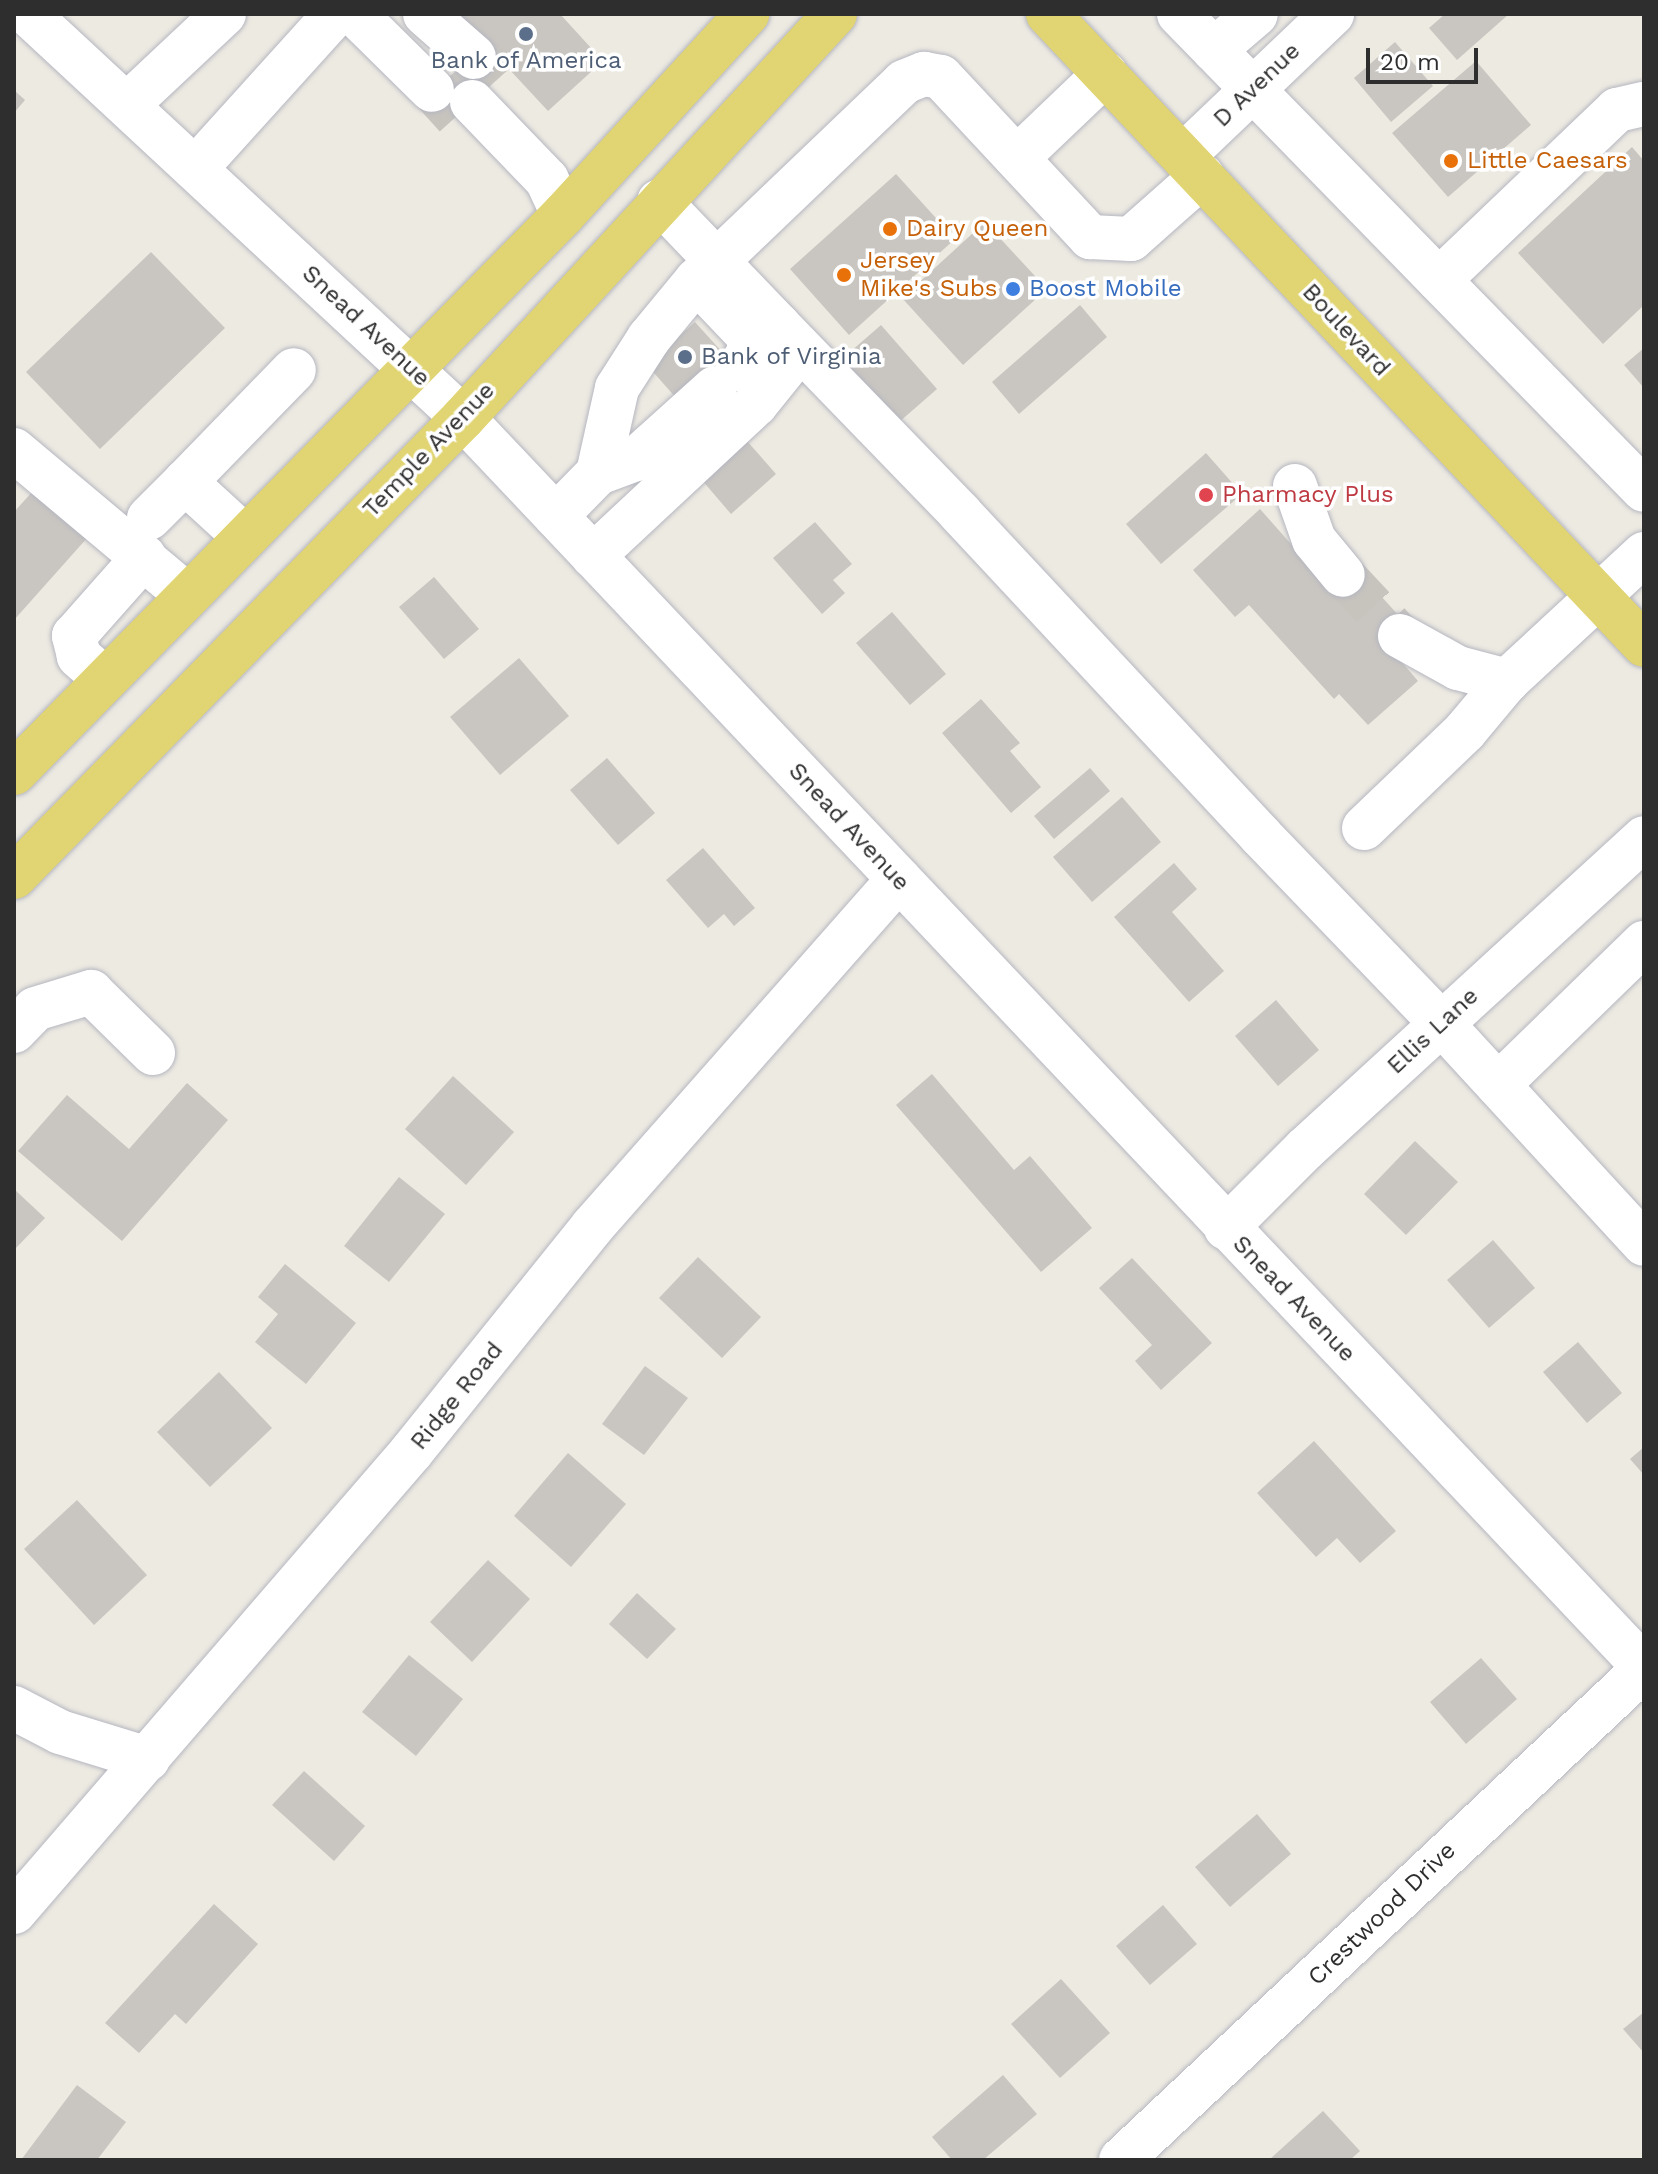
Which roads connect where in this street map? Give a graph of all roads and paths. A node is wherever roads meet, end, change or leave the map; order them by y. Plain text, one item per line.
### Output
1 (28, 14) edge
2 (224, 14) edge
3 (335, 14) edge
4 (355, 14) edge
5 (369, 14) edge
6 (425, 14) edge
7 (747, 14) edge
8 (835, 14) edge
9 (1048, 14) edge
10 (1179, 14) edge
11 (1256, 14) edge
12 (1332, 14) edge
13 (1214, 50) junction
14 (1105, 74) junction
15 (462, 88) junction
16 (1253, 89) junction
17 (1644, 104) edge
18 (127, 105) junction
19 (1017, 158) junction
20 (1192, 166) junction
21 (196, 168) junction
22 (565, 196) junction
23 (659, 201) junction
24 (706, 272) junction
25 (1439, 280) junction
26 (779, 326) junction
27 (411, 366) junction
28 (294, 370) dead end
29 (463, 418) junction
30 (14, 450) edge
31 (598, 473) junction
32 (185, 482) junction
33 (1295, 486) dead end
34 (1644, 490) edge
35 (556, 516) junction
36 (244, 536) junction
37 (146, 537) junction
38 (1644, 554) edge
39 (593, 556) junction
40 (1343, 575) tunnel mouth
41 (187, 595) junction
42 (1600, 598) junction
43 (1400, 636) tunnel mouth
44 (1644, 645) edge
45 (105, 679) junction
46 (1507, 681) junction
47 (14, 773) edge
48 (1364, 828) dead end
49 (1644, 838) edge
50 (14, 877) edge
51 (899, 879) junction
52 (1644, 943) edge
53 (1441, 1023) junction
54 (14, 1031) edge
55 (153, 1053) dead end
56 (1498, 1085) junction
57 (1226, 1228) junction
58 (1644, 1244) edge
59 (1644, 1668) edge
60 (14, 1708) edge
61 (148, 1759) junction
62 (14, 1912) edge
63 (1121, 2160) edge

1 - 18 street, Snead Avenue
2 - 18 street
3 - 21 street
4 - 15 street
5 - 15 street
6 - 15 street
7 - 22 main road
8 - 23 main road, Temple Avenue
9 - 14 main road, Boulevard
10 - 13 street
11 - 13 street
12 - 16 street, D Avenue
13 - 16 street
14 - 19 street
14 - 20 main road, Boulevard
15 - 22 street
16 - 20 street, D Avenue
16 - 25 street
17 - 25 street
18 - 21 street, Snead Avenue
19 - 20 street, D Avenue
19 - 24 street, D Avenue
20 - 42 main road, Boulevard
21 - 27 street, Snead Avenue
22 - 27 main road
23 - 24 street
23 - 29 main road, Temple Avenue
24 - 26 street
24 - 31 street, D Avenue
24 - 31 street
25 - 34 street
26 - 39 street
26 - 53 street
27 - 29 street, Snead Avenue
27 - 36 main road
28 - 32 street
29 - 35 street, Snead Avenue
29 - 50 main road, Temple Avenue
30 - 37 street
31 - 35 street
32 - 36 street
32 - 37 street
33 - 40 street
35 - 39 street, Snead Avenue
36 - 41 main road
37 - 41 street
37 - 45 street
38 - 42 street
39 - 51 street, Snead Avenue
41 - 45 main road
42 - 44 main road, Boulevard
42 - 46 street
43 - 46 street
45 - 47 main road
46 - 48 street
49 - 53 street, Ellis Lane
51 - 57 street, Snead Avenue
51 - 61 street, Ridge Road
52 - 56 street
53 - 56 street
53 - 57 street, Ellis Lane
54 - 55 street
56 - 58 street
57 - 59 street, Snead Avenue
59 - 63 street, Crestwood Drive
60 - 61 street
61 - 62 street, Ridge Road

